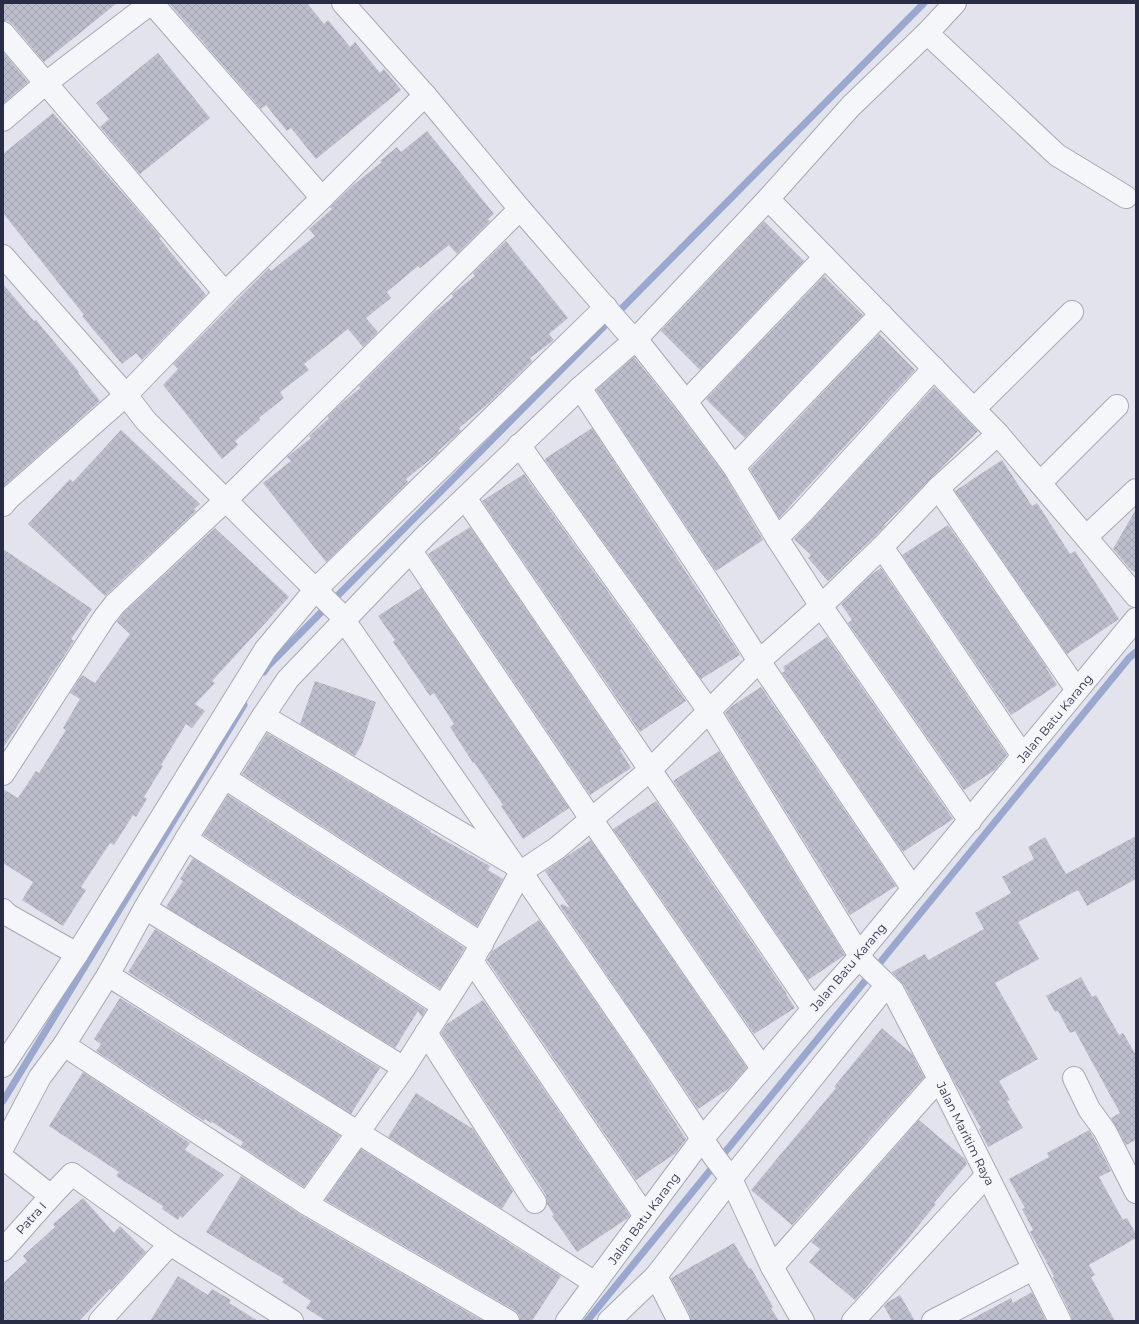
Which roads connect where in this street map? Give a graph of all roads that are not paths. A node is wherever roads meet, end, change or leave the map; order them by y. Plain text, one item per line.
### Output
1 (152, 3) edge
2 (343, 3) edge
3 (955, 3) edge
4 (3, 33) edge
5 (927, 33) junction
6 (46, 83) junction
7 (425, 95) junction
8 (3, 120) edge
9 (1126, 196) dead end
10 (322, 198) junction
11 (768, 199) junction
12 (520, 209) junction
13 (3, 256) edge
14 (826, 257) junction
15 (225, 293) junction
16 (607, 309) junction
17 (1072, 312) dead end
18 (881, 314) junction
19 (630, 334) junction
20 (934, 368) junction
21 (580, 388) junction
22 (126, 395) junction
23 (686, 402) junction
24 (1117, 406) dead end
25 (974, 408) junction
26 (998, 434) junction
27 (519, 445) junction
28 (734, 467) junction
29 (1040, 483) junction
30 (938, 488) junction
31 (1136, 490) edge
32 (5, 498) edge
33 (465, 498) junction
34 (225, 500) junction
35 (1086, 537) junction
36 (777, 538) junction
37 (882, 547) junction
38 (411, 551) junction
39 (320, 593) junction
40 (1136, 596) edge
41 (821, 606) junction
42 (342, 616) junction
43 (1136, 619) edge
44 (759, 661) junction
45 (1077, 690) junction
46 (709, 712) junction
47 (263, 716) junction
48 (1023, 756) junction
49 (650, 770) junction
50 (3, 774) edge
51 (225, 778) junction
52 (591, 819) junction
53 (970, 820) junction
54 (186, 839) junction
55 (518, 869) junction
56 (913, 889) junction
57 (145, 908) junction
58 (3, 910) edge
59 (477, 952) junction
60 (77, 954) junction
61 (862, 959) junction
62 (108, 975) junction
63 (884, 983) junction
64 (444, 1006) junction
65 (813, 1009) junction
66 (426, 1033) junction
67 (64, 1045) junction
68 (3, 1066) edge
69 (404, 1068) junction
70 (762, 1068) junction
71 (1074, 1078) dead end
72 (939, 1079) junction
73 (358, 1133) junction
74 (3, 1147) edge
75 (3, 1158) edge
76 (718, 1161) junction
77 (987, 1175) junction
78 (1136, 1192) edge
79 (51, 1196) junction
80 (536, 1202) dead end
81 (307, 1204) junction
82 (645, 1216) junction
83 (170, 1244) junction
84 (3, 1250) edge
85 (772, 1267) junction
86 (1033, 1269) junction
87 (656, 1276) junction
88 (595, 1283) junction
89 (100, 1321) edge
90 (292, 1321) edge
91 (508, 1321) edge
92 (567, 1321) edge
93 (609, 1321) edge
94 (679, 1321) edge
95 (803, 1321) edge
96 (853, 1321) edge
97 (933, 1321) edge
98 (1060, 1321) edge

1 - 6 street
1 - 10 street
2 - 7 street
3 - 5 street
4 - 6 street
5 - 9 street
5 - 11 street
6 - 8 street
6 - 15 street
7 - 10 street
7 - 12 street
10 - 15 street
11 - 14 street
11 - 19 street
12 - 16 street
12 - 34 street
13 - 22 street
14 - 18 street
14 - 23 street
15 - 22 street
16 - 19 street
16 - 39 street
17 - 25 street
18 - 20 street
18 - 28 street
19 - 21 street
19 - 23 street
20 - 25 street
20 - 36 street
21 - 27 street
21 - 44 street
22 - 32 street
22 - 34 street
23 - 28 street
24 - 29 street
25 - 26 street
26 - 29 street
26 - 30 street
27 - 33 street
27 - 46 street, Jalan Maritim Raya
28 - 36 street
29 - 35 street
30 - 37 street
30 - 45 street
31 - 35 street
33 - 38 street
33 - 49 street
34 - 39 street
34 - 50 street
35 - 40 street
36 - 41 street
37 - 41 street
37 - 48 street
38 - 42 street
38 - 52 street
39 - 42 street
39 - 60 street
41 - 44 street
41 - 53 street
42 - 47 street
42 - 55 street
43 - 45 street, Jalan Batu Karang
44 - 46 street
44 - 56 street
45 - 48 street, Jalan Batu Karang
46 - 49 street
46 - 61 street, Jalan Maritim Raya
47 - 51 street
47 - 55 street
48 - 53 street, Jalan Batu Karang
49 - 52 street
49 - 65 street
51 - 54 street
51 - 59 street
52 - 55 street
52 - 70 street
53 - 56 street, Jalan Batu Karang
54 - 57 street
54 - 64 street
55 - 59 street
55 - 76 street
56 - 61 street, Jalan Batu Karang
57 - 62 street
57 - 69 street
58 - 60 street
59 - 64 street
59 - 82 street
60 - 68 street
61 - 63 street, Jalan Maritim Raya
61 - 65 street, Jalan Batu Karang
62 - 67 street
62 - 73 street
63 - 72 street, Jalan Maritim Raya
63 - 76 street
64 - 66 street
65 - 70 street, Jalan Batu Karang
66 - 69 street
66 - 80 street
67 - 74 street
67 - 81 street
69 - 73 street
70 - 76 street, Jalan Batu Karang
71 - 78 street
72 - 77 street, Jalan Maritim Raya
72 - 85 street
73 - 81 street
73 - 88 street
75 - 79 street, Patra I
76 - 82 street, Jalan Batu Karang
76 - 85 street
76 - 87 street
77 - 86 street, Jalan Maritim Raya
77 - 96 street
79 - 83 street
79 - 84 street, Patra I
81 - 91 street
82 - 88 street, Jalan Batu Karang
83 - 89 street
83 - 90 street
85 - 95 street
86 - 97 street
86 - 98 street, Jalan Maritim Raya
87 - 93 street
87 - 94 street
88 - 92 street, Jalan Batu Karang

